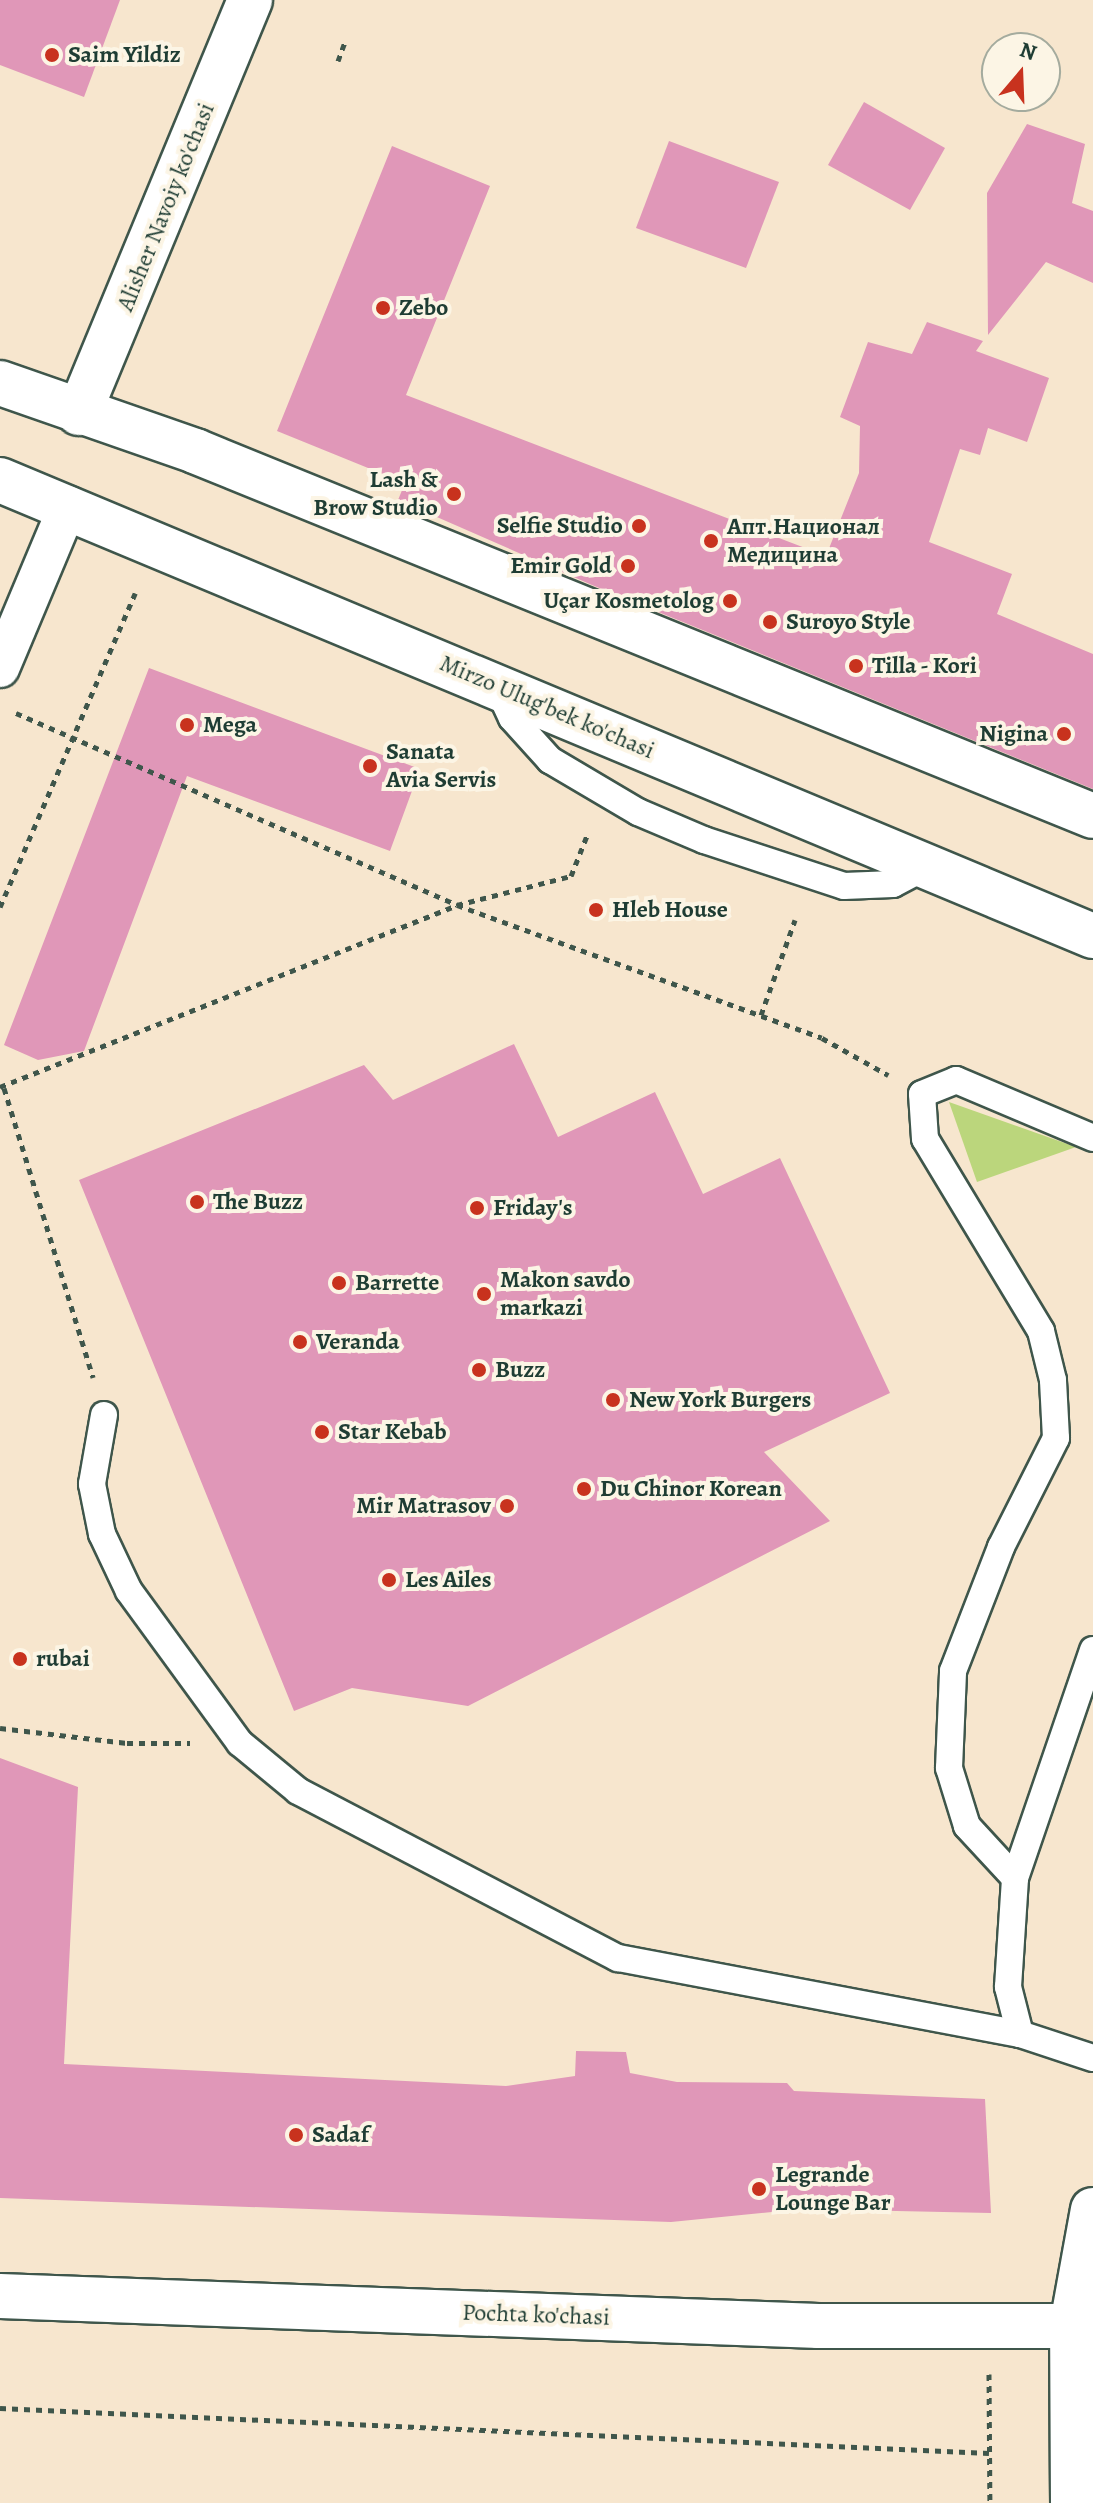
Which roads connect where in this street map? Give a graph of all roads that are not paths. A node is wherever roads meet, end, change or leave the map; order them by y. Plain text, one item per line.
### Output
1 (250, 0) edge
2 (0, 383) edge
3 (79, 413) junction
4 (0, 480) edge
5 (68, 506) junction
6 (0, 668) edge
7 (497, 686) junction
8 (1093, 816) edge
9 (927, 866) junction
10 (1093, 936) edge
11 (1093, 1138) edge
12 (104, 1415) road end
13 (1093, 1650) edge
14 (1015, 1878) junction
15 (1020, 2034) junction
16 (1093, 2058) edge
17 (1093, 2210) edge
18 (0, 2296) edge
19 (1082, 2325) edge
20 (1073, 2503) edge

1 - 3 main road, Alisher Navoiy ko'chasi
2 - 3 main road
3 - 8 main road
4 - 5 main road, Mirzo Ulug'bek ko'chasi
5 - 6 street
5 - 7 main road, Mirzo Ulug'bek ko'chasi
7 - 9 main road, Mirzo Ulug'bek ko'chasi
7 - 9 lane
9 - 10 main road, Mirzo Ulug'bek ko'chasi
11 - 14 lane
12 - 15 lane
13 - 14 lane
14 - 15 lane
15 - 16 lane
17 - 19 main road
18 - 19 main road, Pochta ko'chasi
19 - 20 main road

